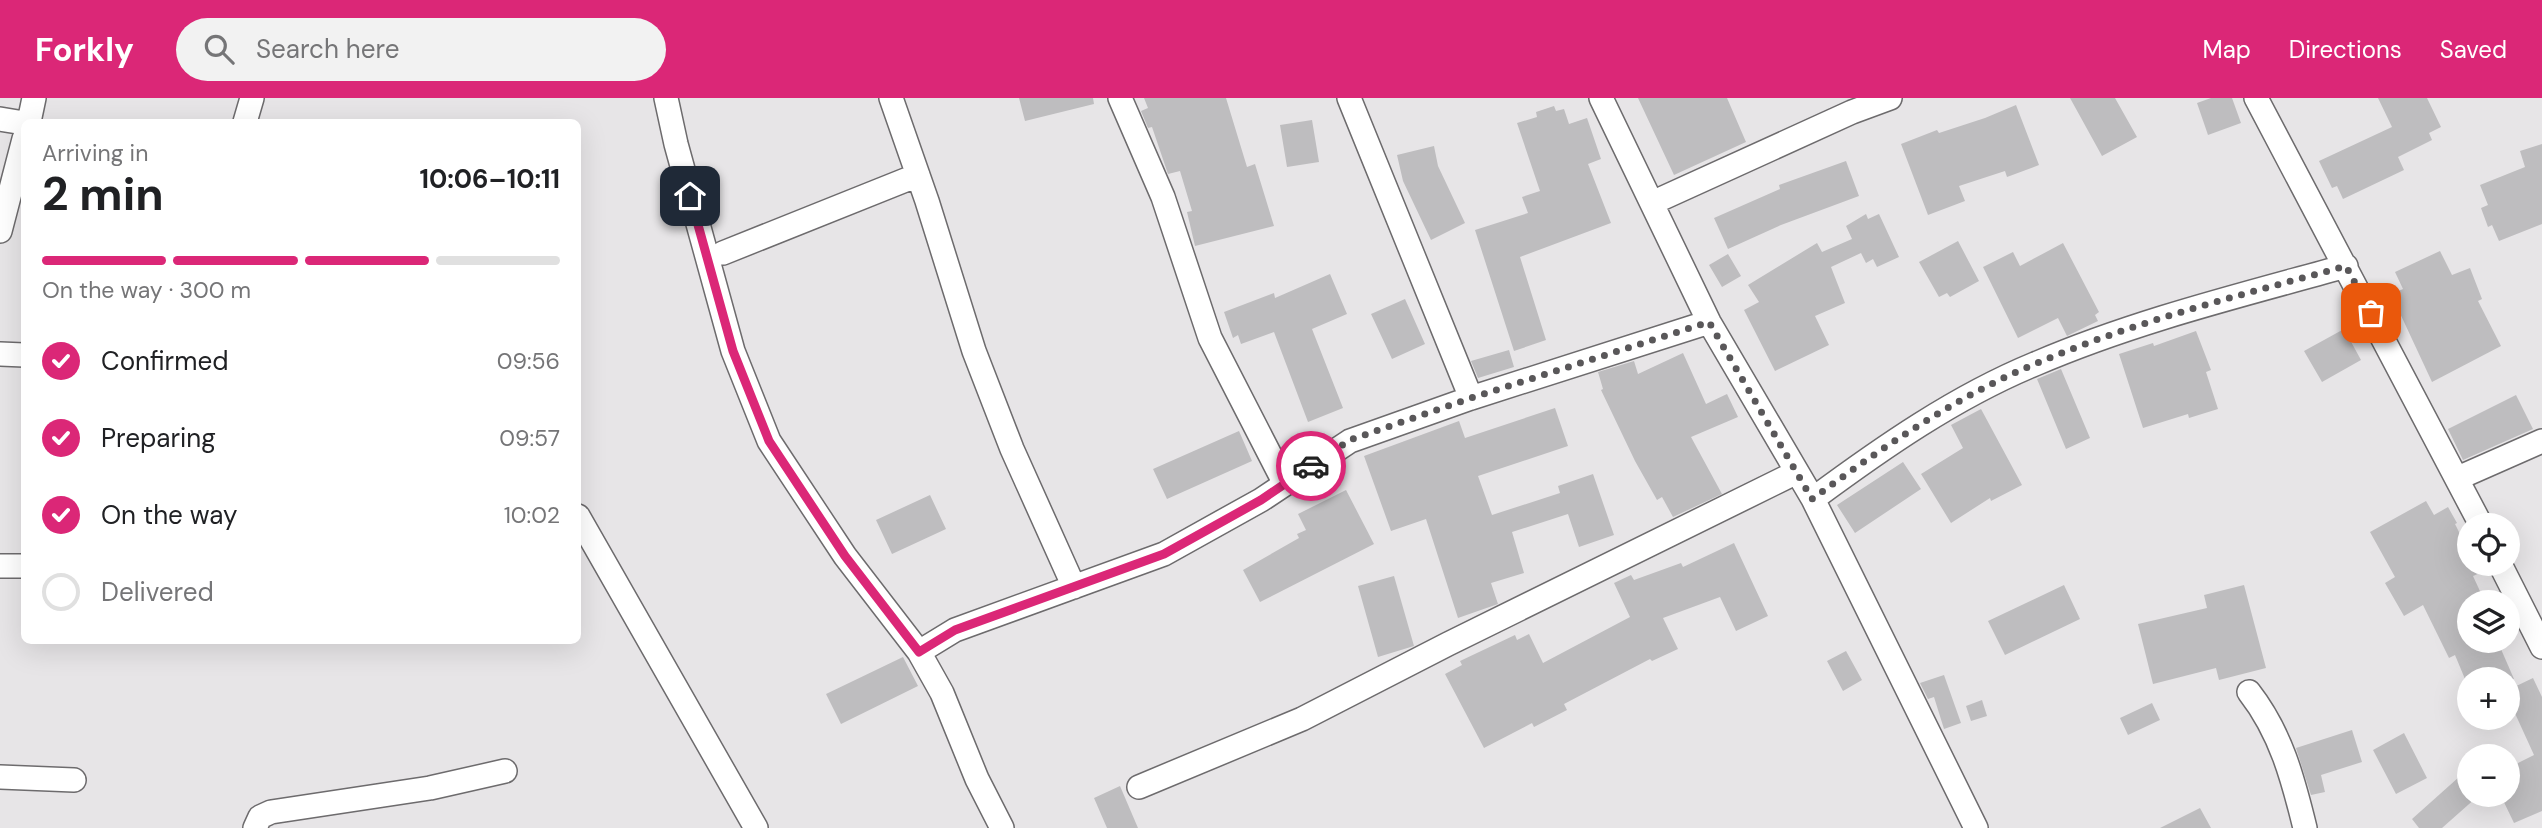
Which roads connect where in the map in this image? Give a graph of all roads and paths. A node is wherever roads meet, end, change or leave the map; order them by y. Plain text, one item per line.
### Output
1 (34, 98) edge
2 (252, 98) edge
3 (666, 98) edge
4 (891, 98) edge
5 (1120, 98) edge
6 (1349, 98) edge
7 (1601, 98) edge
8 (1890, 98) edge
9 (2256, 98) edge
10 (1849, 105) edge
11 (0, 119) edge
12 (28, 119) edge
13 (246, 119) edge
14 (21, 122) edge
15 (21, 150) edge
16 (918, 175) junction
17 (1652, 203) junction
18 (0, 230) edge
19 (723, 253) dead end
20 (2346, 266) junction
21 (1709, 322) junction
22 (0, 354) edge
23 (21, 355) edge
24 (1471, 398) junction
25 (2542, 441) edge
26 (1797, 472) junction
27 (2458, 478) junction
28 (1285, 484) junction
29 (1812, 499) junction
30 (2475, 513) edge
31 (581, 521) edge
32 (0, 566) edge
33 (21, 566) edge
34 (2506, 576) edge
35 (1074, 587) junction
36 (2542, 648) edge
37 (919, 652) junction
38 (2249, 692) dead end
39 (505, 771) dead end
40 (0, 777) edge
41 (74, 780) dead end
42 (1139, 787) dead end
43 (255, 828) edge
44 (756, 828) edge
45 (1002, 828) edge
46 (1976, 828) edge
47 (2305, 828) edge

1 - 12 street
2 - 13 street
3 - 37 street
4 - 16 street
5 - 28 street
6 - 24 street
7 - 17 street
8 - 10 street
9 - 20 street
10 - 17 street
11 - 14 street
15 - 18 street
16 - 19 street
16 - 35 street
17 - 21 street
20 - 27 street
20 - 29 street
21 - 24 street
21 - 26 street
22 - 23 street
24 - 28 street
25 - 27 street
26 - 29 street
26 - 42 street
27 - 30 street
28 - 35 street
29 - 46 street
31 - 44 street
32 - 33 street
34 - 36 street
35 - 37 street
37 - 45 street
38 - 47 street
39 - 43 street
40 - 41 street

